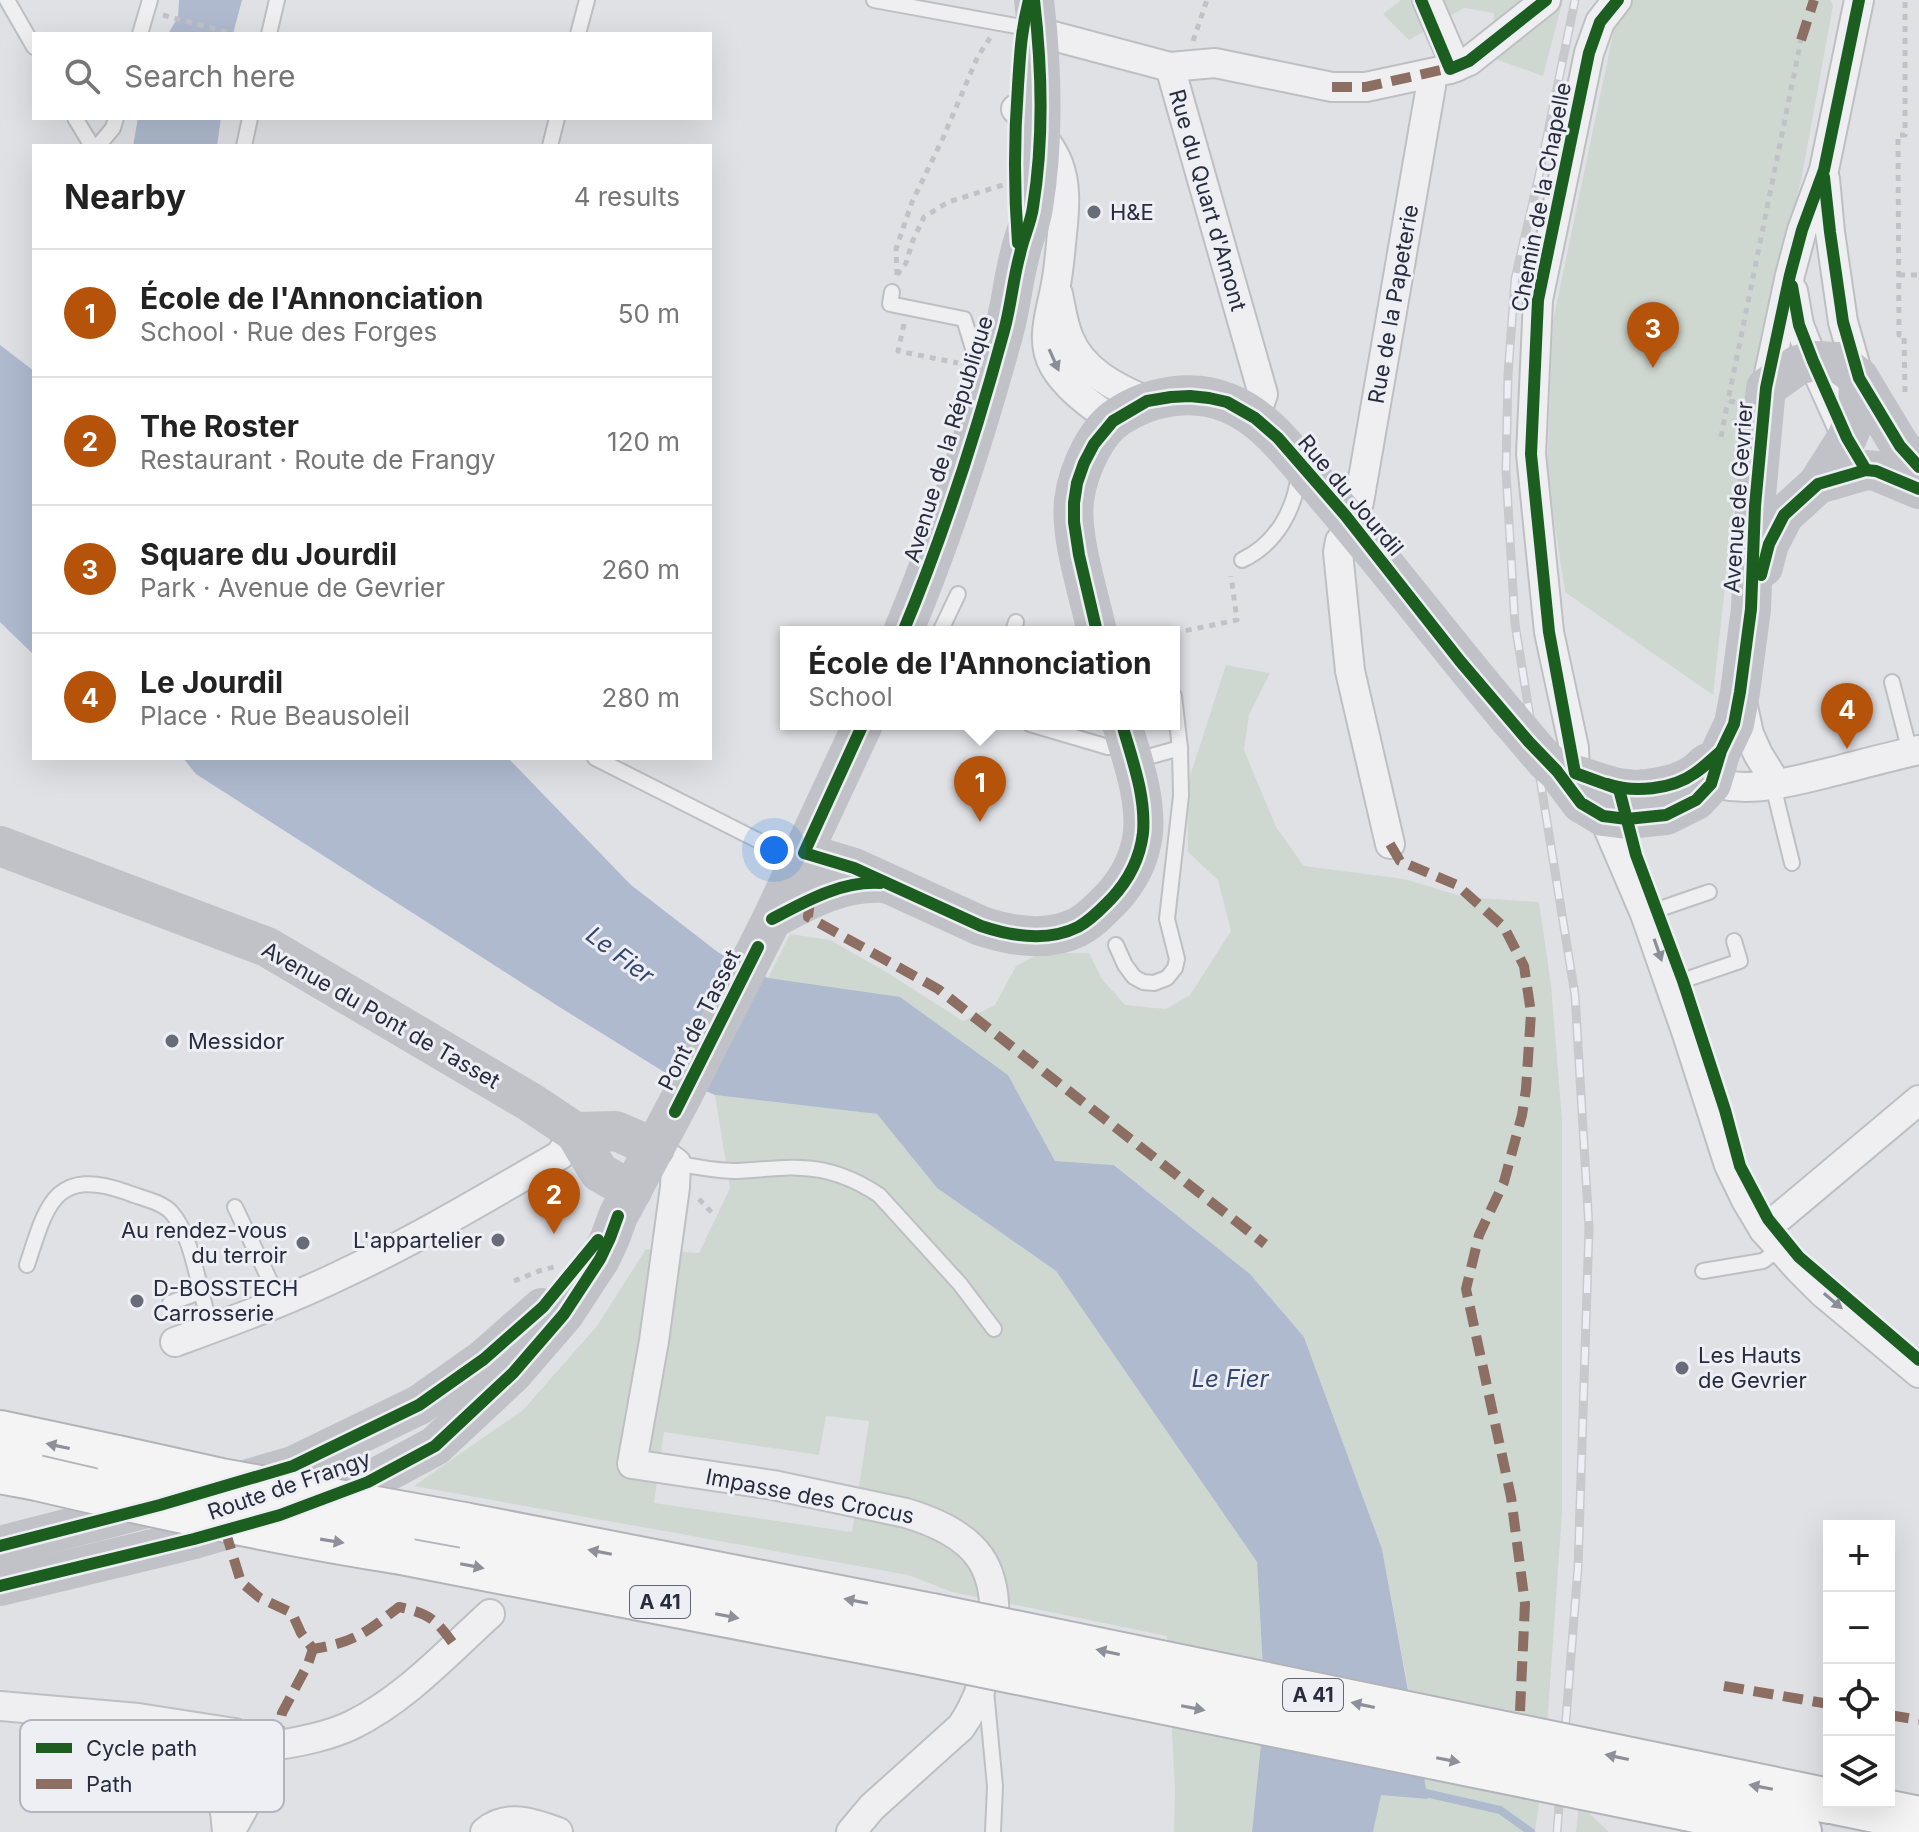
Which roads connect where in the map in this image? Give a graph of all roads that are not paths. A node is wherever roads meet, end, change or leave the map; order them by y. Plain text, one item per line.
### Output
1 (7, 0) edge
2 (150, 0) edge
3 (277, 0) edge
4 (587, 0) edge
5 (874, 0) edge
6 (1427, 0) edge
7 (1546, 0) edge
8 (1617, 0) edge
9 (1859, 0) edge
10 (1024, 16) edge
11 (141, 32) edge
12 (269, 32) edge
13 (579, 32) edge
14 (32, 44) edge
15 (1451, 54) junction
16 (1177, 66) junction
17 (1431, 86) dead end
18 (76, 120) edge
19 (115, 120) edge
20 (250, 120) edge
21 (556, 120) edge
22 (1028, 120) junction
23 (91, 144) edge
24 (100, 144) edge
25 (244, 144) edge
26 (550, 144) edge
27 (1824, 170) junction
28 (1790, 275) junction
29 (1056, 285) junction
30 (892, 292) road end
31 (975, 355) dead end
32 (1813, 361) junction
33 (1859, 378) junction
34 (1753, 398) junction
35 (1147, 401) junction
36 (1255, 418) junction
37 (1113, 421) junction
38 (1857, 454) junction
39 (1300, 465) junction
40 (1919, 467) edge
41 (1919, 489) edge
42 (1349, 521) junction
43 (1242, 560) dead end
44 (958, 594) dead end
45 (1751, 609) junction
46 (905, 626) edge
47 (943, 626) edge
48 (1096, 626) edge
49 (1892, 682) dead end
50 (1740, 692) junction
51 (860, 730) edge
52 (1050, 730) edge
53 (1178, 730) edge
54 (1128, 744) edge
55 (1180, 748) junction
56 (1914, 751) edge
57 (599, 760) edge
58 (1708, 770) junction
59 (1568, 778) junction
60 (1777, 785) junction
61 (1611, 802) junction
62 (1390, 844) dead end
63 (0, 846) edge
64 (799, 863) junction
65 (1792, 863) dead end
66 (892, 884) junction
67 (1709, 892) dead end
68 (1645, 914) junction
69 (765, 933) junction
70 (1734, 941) dead end
71 (1116, 945) dead end
72 (1670, 985) junction
73 (1919, 1100) edge
74 (675, 1112) joint
75 (575, 1132) junction
76 (665, 1156) junction
77 (625, 1203) junction
78 (235, 1207) dead end
79 (1772, 1239) junction
80 (27, 1265) dead end
81 (1703, 1271) dead end
82 (200, 1292) junction
83 (280, 1302) junction
84 (170, 1303) dead end
85 (212, 1329) junction
86 (994, 1329) dead end
87 (175, 1342) dead end
88 (1918, 1372) edge
89 (0, 1433) edge
90 (18, 1475) edge
91 (0, 1546) edge
92 (0, 1586) edge
93 (490, 1614) dead end
94 (928, 1635) junction
95 (985, 1679) junction
96 (0, 1706) edge
97 (150, 1720) edge
98 (284, 1744) edge
99 (1690, 1791) junction
100 (1823, 1801) edge
101 (1865, 1808) edge
102 (225, 1812) edge
103 (240, 1812) edge
104 (1919, 1819) edge
105 (228, 1832) edge
106 (485, 1832) edge
107 (558, 1832) edge
108 (851, 1832) edge
109 (993, 1832) edge
110 (1799, 1832) edge

1 - 14 lane
2 - 11 lane
3 - 12 lane
4 - 13 lane
5 - 10 lane
6 - 15 street
7 - 15 street
8 - 59 street, Chemin de la Chapelle
9 - 27 street, Avenue de Gevrier
10 - 16 street, Rue du Quart d'Amont
10 - 22 street, Avenue de la République
15 - 16 street
16 - 36 street, Rue du Quart d'Amont
17 - 42 street, Rue de la Papeterie
18 - 23 lane
19 - 24 lane
20 - 25 lane
21 - 26 lane
22 - 29 street, Rue du Jourdil
22 - 46 street, Avenue de la République
27 - 28 street, Avenue de Gevrier
27 - 33 street, Avenue de Gevrier
28 - 32 street, Avenue de Gevrier
28 - 34 street, Avenue de Gevrier
29 - 35 street, Rue du Jourdil
29 -> 37 street, Rue du Jourdil
30 - 31 lane
32 - 33 street
32 - 34 street, Avenue de Gevrier
32 - 38 street, Avenue de Gevrier
33 - 38 street, Avenue de Gevrier
33 - 40 street, Avenue de Gevrier
34 - 45 street, Avenue de Gevrier
35 - 36 street, Rue du Jourdil
35 - 37 street, Rue du Jourdil
36 - 39 street, Rue du Jourdil
37 - 48 street
38 - 41 street
38 - 45 street, Avenue de Gevrier
39 - 42 street, Rue du Jourdil
39 - 43 lane
42 - 59 street, Rue du Jourdil, bridge
42 - 62 street, Rue de la Papeterie
44 - 47 lane
45 - 50 street, Avenue de Gevrier
49 - 56 lane
50 - 58 street, Avenue de Gevrier
50 - 60 street
51 - 64 street
52 - 54 lane
53 - 55 lane
54 - 55 lane
54 - 66 street
55 - 71 lane
56 - 60 street
57 - 64 lane
58 - 60 street
58 - 61 street
59 - 61 street
60 - 65 lane
61 - 68 street
63 - 75 street, Avenue du Pont de Tasset
64 - 66 street
64 - 69 street
66 - 69 street
67 - 68 lane
68 -> 72 street
69 - 74 street, Pont de Tasset
70 - 72 lane
72 - 79 street
73 - 79 street
74 - 76 street, Route de Frangy
75 - 76 street
75 - 77 street, Avenue du Pont de Tasset
75 - 83 street
76 - 77 street, Route de Frangy
76 - 86 lane
76 - 95 street, Impasse des Crocus
77 - 91 street, Route de Frangy
77 - 92 street, Route de Frangy
78 - 83 lane
79 - 81 lane
79 -> 88 street
80 - 82 lane
82 - 84 lane
82 - 85 lane
83 - 85 street
85 - 87 street
94 -> 89 highway, A 41, bridge
90 -> 94 highway, A 41, bridge
93 - 98 street
94 - 99 highway, A 41, bridge
95 - 108 street, Impasse des Crocus
95 - 109 lane
96 - 97 street
100 -> 99 highway, A 41
99 - 110 highway, A 41
101 - 104 highway
102 - 105 street
103 - 105 street
106 - 107 street

